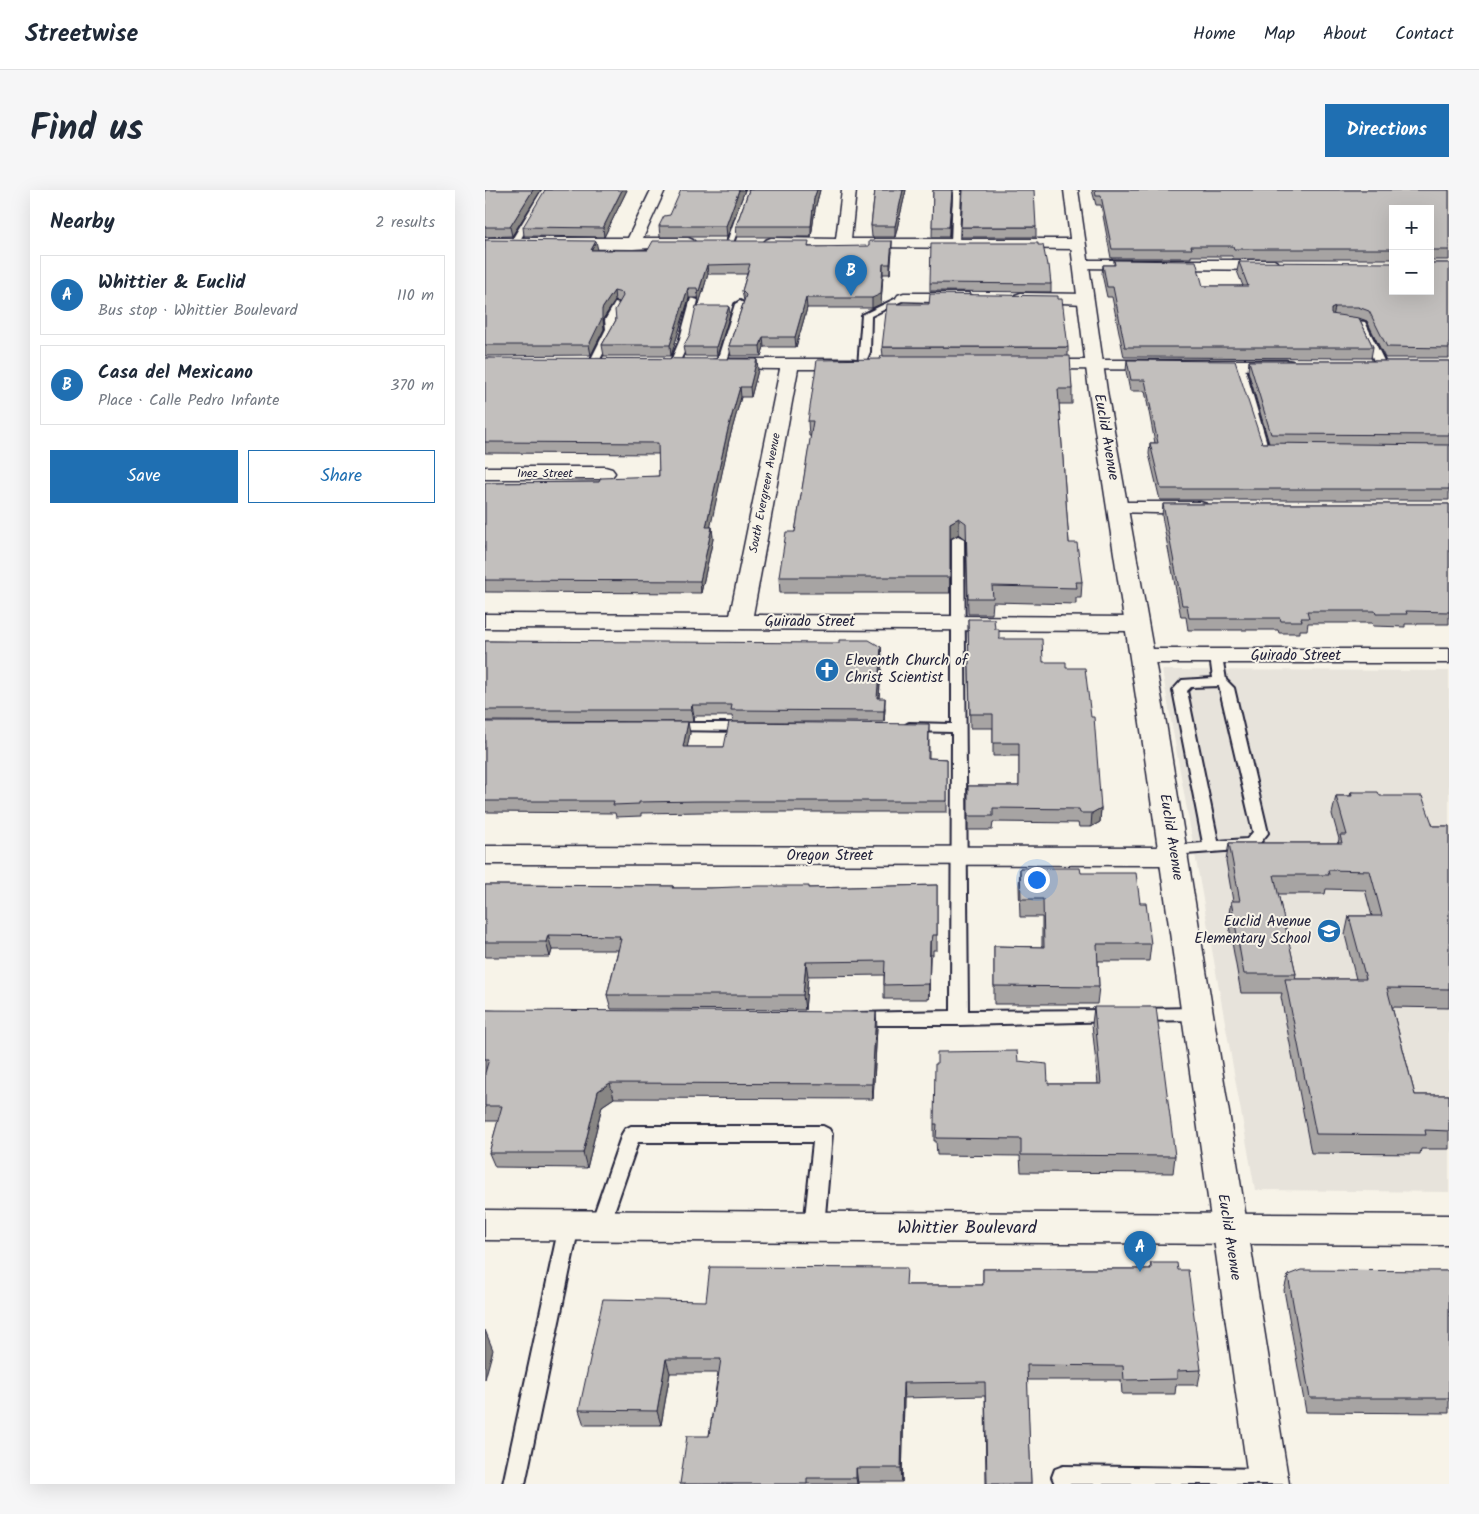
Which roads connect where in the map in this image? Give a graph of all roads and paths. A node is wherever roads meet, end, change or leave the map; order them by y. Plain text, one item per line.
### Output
1 (546, 190) edge
2 (658, 190) edge
3 (849, 190) edge
4 (957, 190) edge
5 (1071, 190) edge
6 (748, 191) edge
7 (485, 243) edge
8 (513, 243) junction
9 (729, 243) junction
10 (843, 243) junction
11 (955, 243) junction
12 (633, 244) junction
13 (1079, 254) junction
14 (1285, 265) edge
15 (904, 298) joint
16 (981, 298) edge
17 (1009, 298) edge
18 (1085, 298) junction
19 (694, 300) edge
20 (618, 304) edge
21 (740, 304) edge
22 (1334, 322) edge
23 (574, 363) edge
24 (594, 363) junction
25 (612, 363) edge
26 (657, 363) edge
27 (675, 363) junction
28 (721, 364) junction
29 (790, 364) junction
30 (861, 364) junction
31 (880, 364) edge
32 (1016, 365) edge
33 (1094, 365) junction
34 (1239, 365) junction
35 (1308, 365) edge
36 (1363, 365) edge
37 (1381, 365) junction
38 (1400, 365) edge
39 (1293, 450) edge
40 (485, 473) edge
41 (605, 473) dead end
42 (1119, 508) junction
43 (1216, 508) edge
44 (958, 539) edge
45 (485, 621) edge
46 (740, 622) junction
47 (958, 623) junction
48 (1136, 624) junction
49 (1143, 656) junction
50 (1216, 656) junction
51 (1449, 656) edge
52 (1220, 682) junction
53 (652, 727) edge
54 (761, 727) edge
55 (898, 727) edge
56 (957, 728) junction
57 (1211, 845) junction
58 (1174, 853) junction
59 (485, 855) edge
60 (961, 856) junction
61 (1197, 1014) junction
62 (841, 1019) edge
63 (959, 1019) junction
64 (485, 1226) edge
65 (585, 1226) junction
66 (814, 1227) junction
67 (1228, 1230) junction
68 (1449, 1230) edge
69 (1063, 1477) dead end
70 (1268, 1482) edge
71 (514, 1484) edge

1 - 8 lane
2 - 12 street
3 - 10 street
4 - 11 lane
5 - 13 street, Euclid Avenue
6 - 9 lane
7 - 8 street
8 - 12 street
9 - 10 street
9 - 12 street
10 - 11 street
11 - 13 street
13 - 14 street
13 - 18 street, Euclid Avenue
15 - 16 street
15 - 30 lane
17 - 18 street
18 - 33 street, Euclid Avenue
19 - 27 lane
20 - 24 lane
21 - 28 lane
22 - 37 lane
23 - 24 street
24 - 25 street
26 - 27 street
27 - 28 street
28 - 29 street
29 - 30 street
29 - 46 street, South Evergreen Avenue
30 - 31 street
32 - 33 street
33 - 34 street
33 - 42 street, Euclid Avenue
34 - 35 street
34 - 39 lane
36 - 37 street
37 - 38 street
40 - 41 street, Inez Street
42 - 43 street
42 - 48 street, Euclid Avenue
44 - 47 lane
45 - 46 street, Guirado Street
46 - 47 street, Guirado Street
47 - 48 street, Guirado Street
47 - 56 lane
48 - 49 street, Euclid Avenue
49 - 50 street, Guirado Street
49 - 58 street, Euclid Avenue
50 - 51 street, Guirado Street
50 - 52 lane
52 - 57 lane
52 - 57 lane
53 - 54 lane
55 - 56 lane
56 - 60 lane
57 - 58 lane
58 - 60 street, Oregon Street
58 - 61 street, Euclid Avenue
59 - 60 street, Oregon Street
60 - 63 lane
61 - 63 lane
61 - 67 street, Euclid Avenue
62 - 63 lane
64 - 65 street, Whittier Boulevard
65 - 66 street, Whittier Boulevard
65 - 66 lane
65 - 71 lane
66 - 67 street, Whittier Boulevard
67 - 68 street, Whittier Boulevard
67 - 70 street, Euclid Avenue
69 - 70 lane

